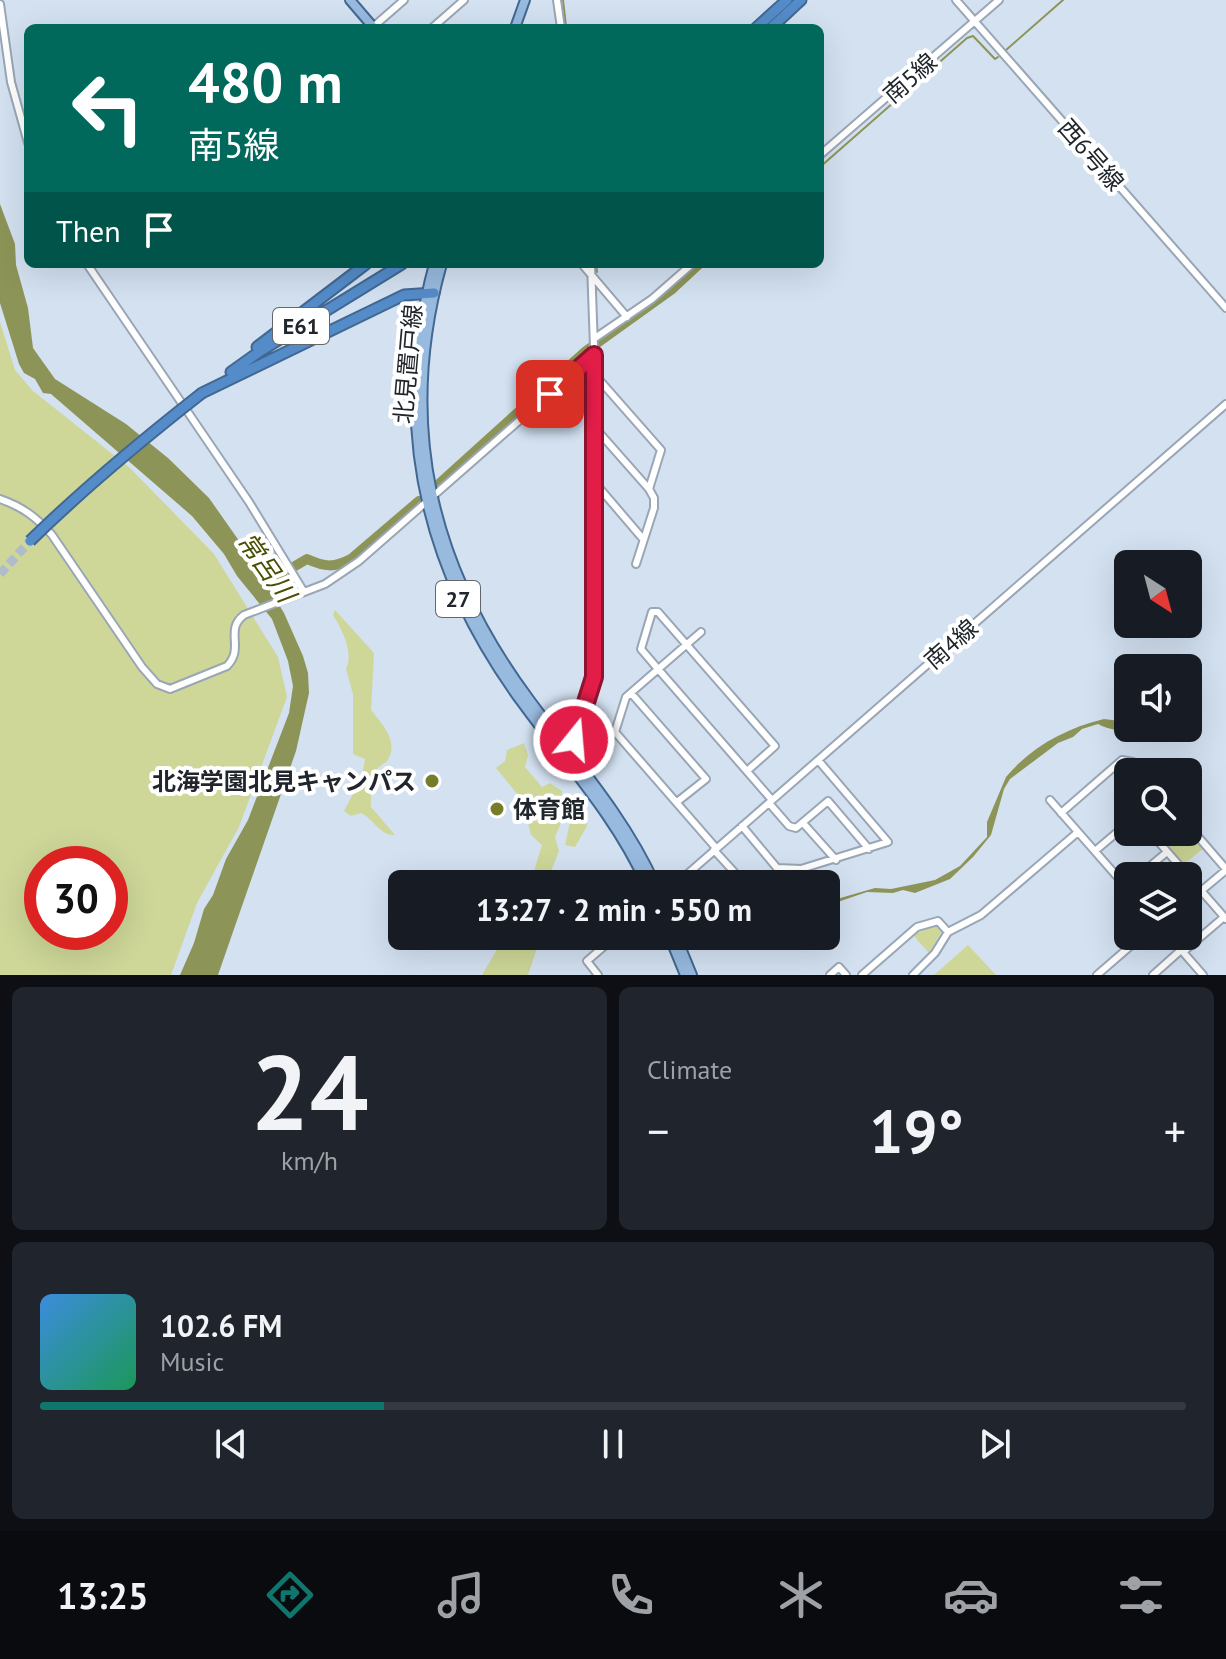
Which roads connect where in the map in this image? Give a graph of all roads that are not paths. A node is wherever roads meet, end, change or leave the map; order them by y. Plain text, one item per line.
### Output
1 (350, 0) edge
2 (404, 0) edge
3 (464, 0) edge
4 (525, 0) edge
5 (557, 0) edge
6 (787, 0) edge
7 (801, 0) edge
8 (956, 0) edge
9 (999, 0) edge
10 (0, 4) edge
11 (975, 21) junction
12 (370, 24) edge
13 (376, 24) edge
14 (437, 24) edge
15 (516, 24) edge
16 (560, 24) edge
17 (760, 24) edge
18 (775, 24) edge
19 (24, 129) edge
20 (824, 152) edge
21 (90, 268) edge
22 (361, 268) edge
23 (396, 268) edge
24 (433, 268) edge
25 (440, 268) edge
26 (585, 268) edge
27 (591, 268) edge
28 (687, 268) edge
29 (592, 276) junction
30 (430, 292) junction
31 (1226, 308) edge
32 (627, 317) junction
33 (594, 346) junction
34 (595, 375) junction
35 (202, 393) junction
36 (1226, 404) edge
37 (595, 428) junction
38 (595, 484) junction
39 (649, 489) junction
40 (0, 499) edge
41 (430, 500) junction
42 (643, 539) junction
43 (30, 541) tunnel mouth
44 (636, 564) dead end
45 (302, 593) junction
46 (701, 632) dead end
47 (686, 644) junction
48 (658, 669) junction
49 (631, 693) junction
50 (563, 750) junction
51 (818, 760) junction
52 (1114, 767) edge
53 (747, 771) junction
54 (1050, 800) dead end
55 (771, 801) junction
56 (677, 802) junction
57 (1061, 813) junction
58 (803, 823) junction
59 (742, 826) junction
60 (1078, 832) junction
61 (1114, 835) edge
62 (1202, 841) edge
63 (1162, 846) edge
64 (715, 849) junction
65 (869, 849) junction
66 (1095, 851) junction
67 (1167, 852) junction
68 (836, 860) junction
69 (1155, 862) edge
70 (1176, 862) edge
71 (1226, 869) edge
72 (638, 870) edge
73 (648, 870) edge
74 (692, 870) edge
75 (733, 870) edge
76 (1114, 872) edge
77 (1202, 885) edge
78 (1202, 892) edge
79 (1225, 918) edge
80 (948, 932) junction
81 (600, 950) edge
82 (675, 950) edge
83 (682, 950) edge
84 (1126, 950) edge
85 (1182, 951) junction
86 (598, 975) edge
87 (685, 975) edge
88 (692, 975) edge
89 (830, 975) edge
90 (846, 975) edge
91 (862, 975) edge
92 (913, 975) edge
93 (1097, 975) edge
94 (1153, 975) edge
95 (1202, 975) edge

1 - 12 main road
2 - 13 street
3 - 14 street
4 - 15 main road
5 - 16 street
6 - 17 highway
7 - 18 highway
8 - 11 street, 西6号線
9 - 11 street, 南5線
10 - 19 street
11 - 20 street, 南5線
11 - 31 street, 西6号線
21 - 45 street
22 - 35 highway
23 - 35 highway, E61
24 - 30 main road, 北見置戸線 / 27
25 - 30 main road, 北見置戸線 / 27
26 - 29 street
27 - 29 street
28 - 32 street
29 - 32 street
29 - 33 street
30 - 35 highway
30 - 41 main road, 北見置戸線 / 27
32 - 33 street
33 - 34 street
33 - 41 street
34 - 37 street
34 - 39 street
35 - 43 highway, E61, bridge
36 - 51 street, 南4線
37 - 38 street
37 - 39 street
38 - 42 street
38 - 50 street
39 - 42 street
40 - 45 street
41 - 45 street
41 - 50 main road, 北見置戸線 / 27
42 - 44 street
46 - 47 street
47 - 48 street
47 - 48 street
47 - 53 street
48 - 49 street
48 - 53 street
49 - 56 street
49 - 56 street
50 - 72 main road, 北見置戸線 / 27
50 - 73 main road, 北見置戸線 / 27
51 - 55 street, 南4線
51 - 65 street
52 - 57 street
53 - 55 street
54 - 57 street
55 - 58 street
55 - 59 street, 南4線
56 - 64 street
57 - 60 street
58 - 65 street
58 - 68 street
59 - 64 street, 南4線
59 - 68 street
60 - 66 street
60 - 80 street
61 - 66 street
62 - 71 street
63 - 67 street
64 - 74 street, 南4線
64 - 75 street
65 - 68 street
66 - 76 street
67 - 69 street
67 - 70 street
71 - 77 street
78 - 79 street
79 - 85 street
80 - 91 street
80 - 92 street
81 - 86 street
82 - 87 main road
83 - 88 main road
84 - 93 street
85 - 94 street
85 - 95 street
89 - 90 street

